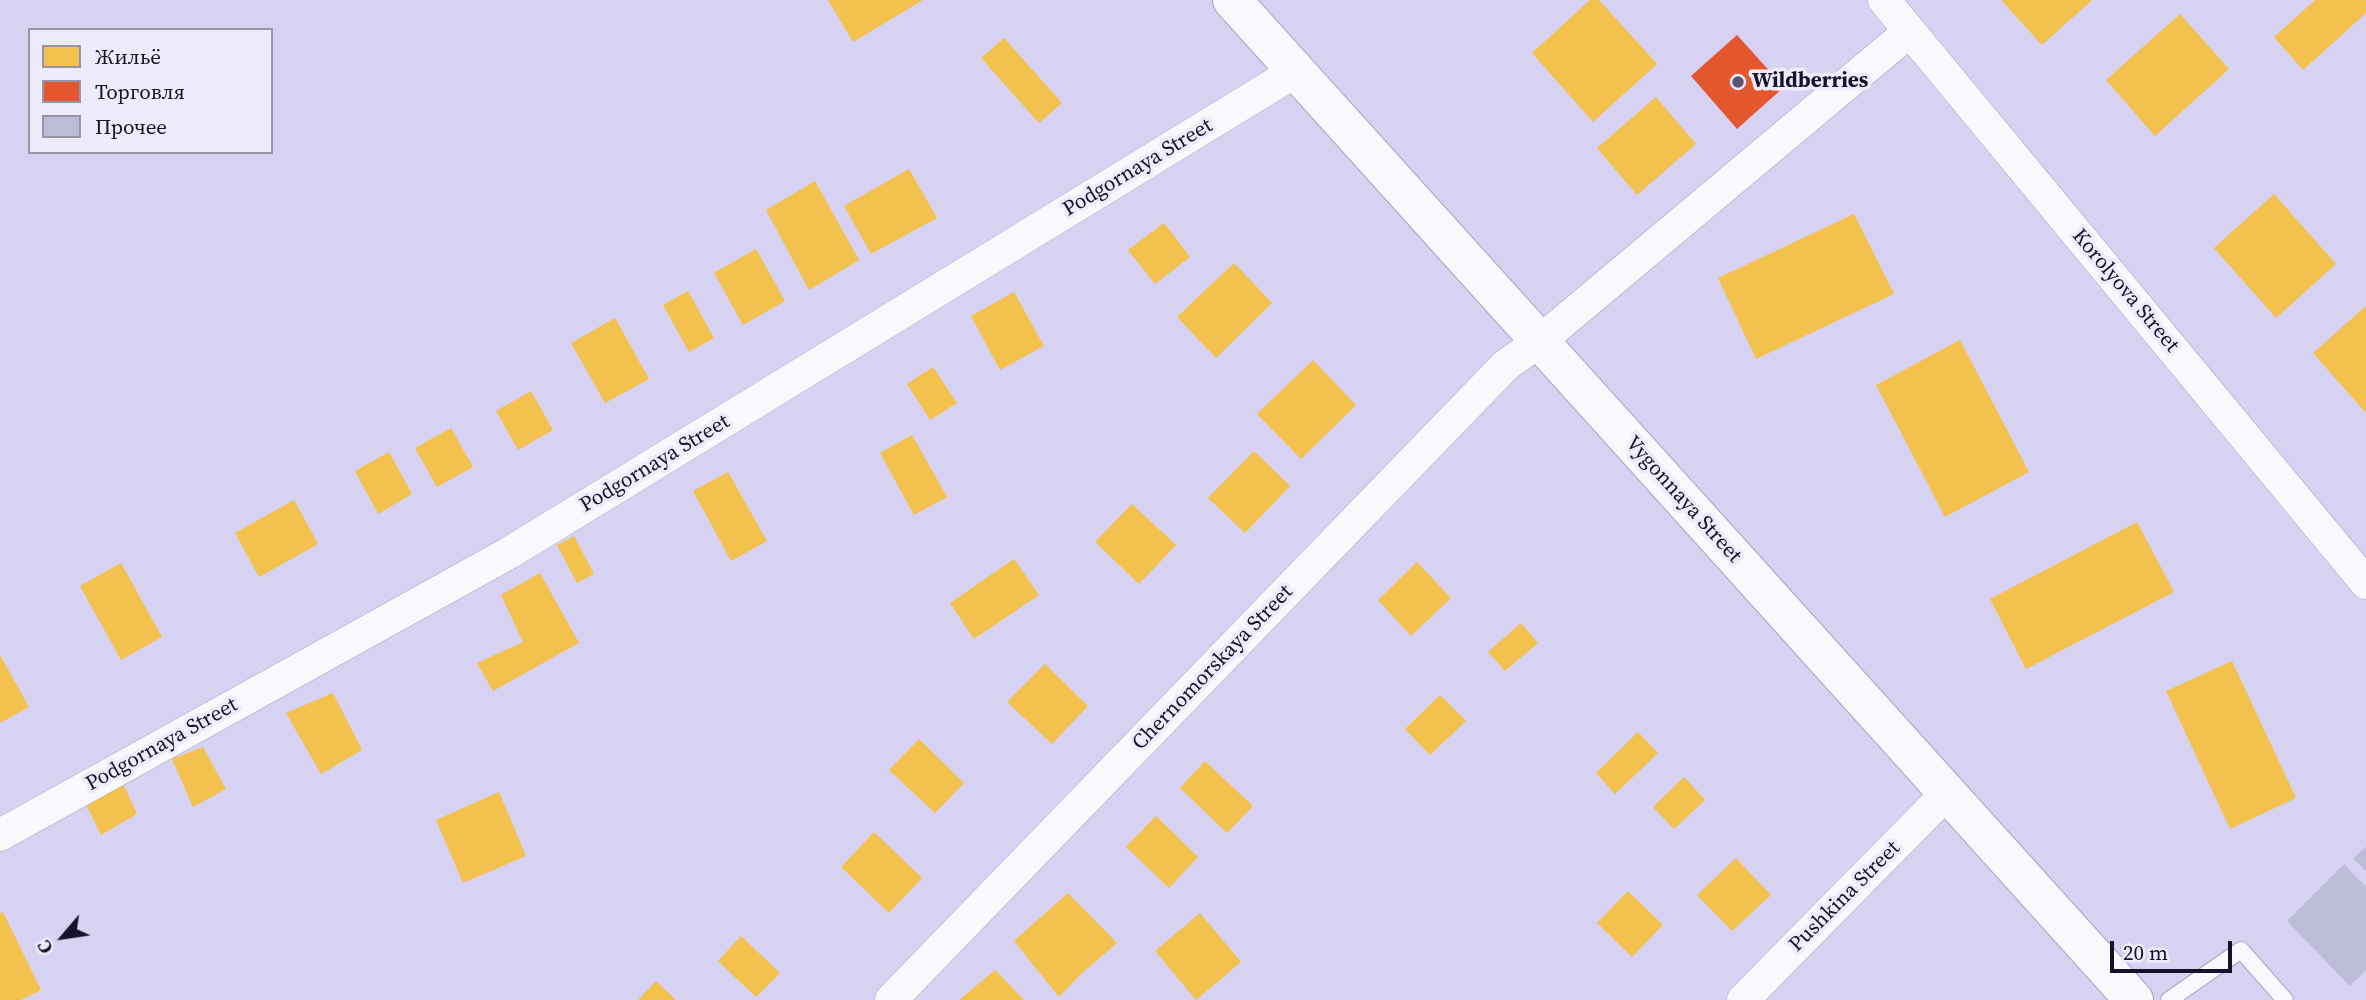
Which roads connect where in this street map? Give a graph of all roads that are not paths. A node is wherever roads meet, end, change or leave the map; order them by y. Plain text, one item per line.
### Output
1 (1232, 0) edge
2 (1884, 0) edge
3 (1910, 31) junction
4 (1296, 71) junction
5 (1540, 341) junction
6 (2366, 583) edge
7 (1946, 794) junction
8 (0, 835) edge
9 (891, 1000) edge
10 (1743, 1000) edge
11 (2134, 1000) edge
12 (2169, 1000) edge
13 (2285, 1000) edge

1 - 4 street, Vygonnaya Street
2 - 3 street, Korolyova Street
3 - 5 street, Chernomorskaya Street
3 - 6 street, Korolyova Street
4 - 5 street, Vygonnaya Street
4 - 8 street, Podgornaya Street
5 - 7 street, Vygonnaya Street
5 - 9 street, Chernomorskaya Street
7 - 10 street, Pushkina Street
7 - 11 street, Vygonnaya Street
12 - 13 lane

